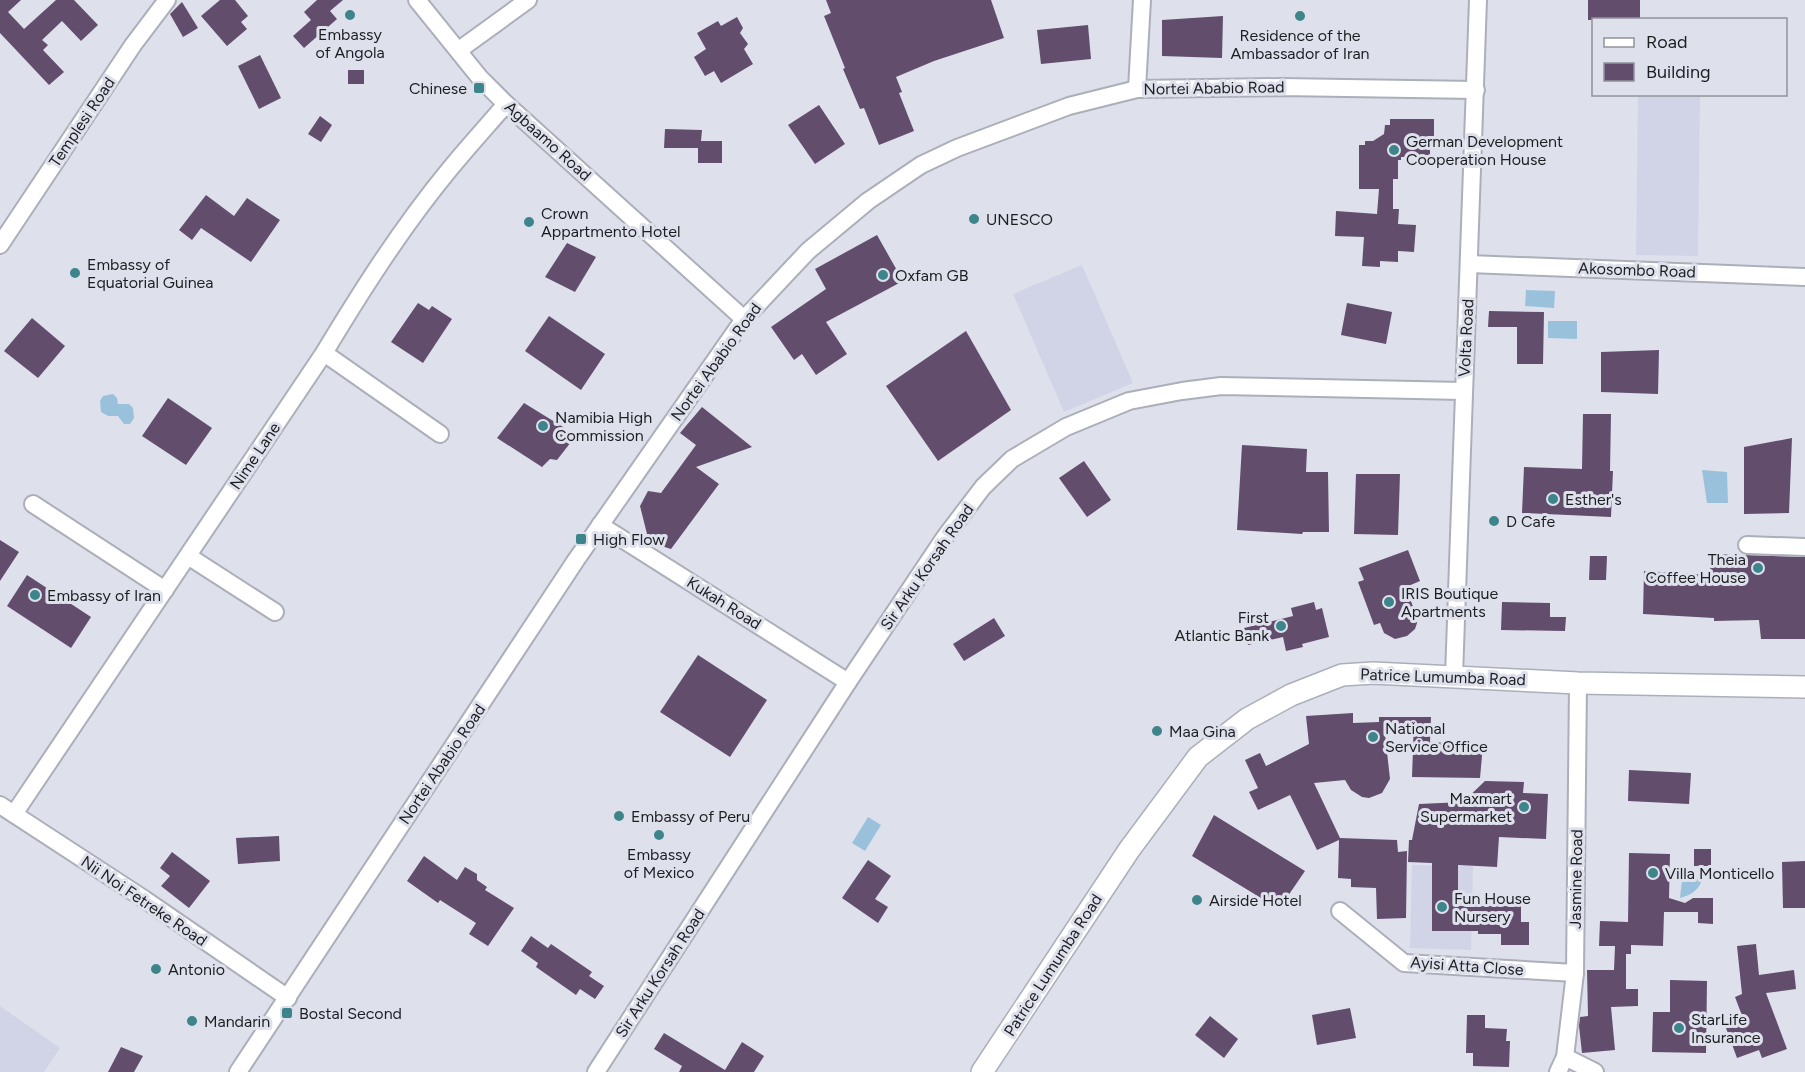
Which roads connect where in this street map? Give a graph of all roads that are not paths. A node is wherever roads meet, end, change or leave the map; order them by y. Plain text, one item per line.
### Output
1 (167, 0) edge
2 (417, 0) edge
3 (528, 0) edge
4 (1142, 0) edge
5 (1478, 0) edge
6 (459, 50) junction
7 (1137, 89) junction
8 (1476, 90) junction
9 (506, 104) junction
10 (0, 245) edge
11 (1470, 264) junction
12 (1805, 277) edge
13 (744, 319) junction
14 (324, 353) junction
15 (1463, 391) junction
16 (441, 434) dead end
17 (33, 504) dead end
18 (600, 525) junction
19 (1747, 545) dead end
20 (1805, 547) edge
21 (188, 556) junction
22 (165, 590) junction
23 (275, 612) dead end
24 (1454, 676) junction
25 (848, 682) junction
26 (1578, 683) junction
27 (1805, 687) edge
28 (0, 805) edge
29 (14, 814) junction
30 (1340, 911) dead end
31 (1575, 973) junction
32 (288, 998) junction
33 (1566, 1057) junction
34 (238, 1072) edge
35 (596, 1072) edge
36 (982, 1072) edge
37 (1558, 1072) edge
38 (1595, 1072) edge

1 - 10 street, Templesi Road
2 - 6 street, Agbaamo Road
3 - 6 street
4 - 7 street
5 - 8 street, Volta Road
6 - 9 street, Agbaamo Road
7 - 8 street, Nortei Ababio Road
7 - 13 street, Nortei Ababio Road
8 - 11 street, Volta Road
9 - 13 street, Agbaamo Road
9 - 14 street, Nime Lane
11 - 12 street, Akosombo Road
11 - 15 street, Volta Road
13 - 18 street, Nortei Ababio Road
14 - 16 street
14 - 21 street, Nime Lane
15 - 24 street, Volta Road
15 - 25 street, Sir Arku Korsah Road
17 - 22 street
18 - 25 street, Kukah Road
18 - 32 street, Nortei Ababio Road
19 - 20 street
21 - 22 street, Nime Lane
21 - 23 street
22 - 29 street, Nime Lane
24 - 26 street, Patrice Lumumba Road
24 - 36 street, Patrice Lumumba Road
25 - 35 street, Sir Arku Korsah Road
26 - 27 street, Patrice Lumumba Road
26 - 31 street, Jasmine Road
28 - 29 street, Nii Noi Fetreke Road
29 - 32 street, Nii Noi Fetreke Road
30 - 31 street, Ayisi Atta Close
31 - 33 street, Jasmine Road
32 - 34 street, Nortei Ababio Road
33 - 37 street, Jasmine Road
33 - 38 street

